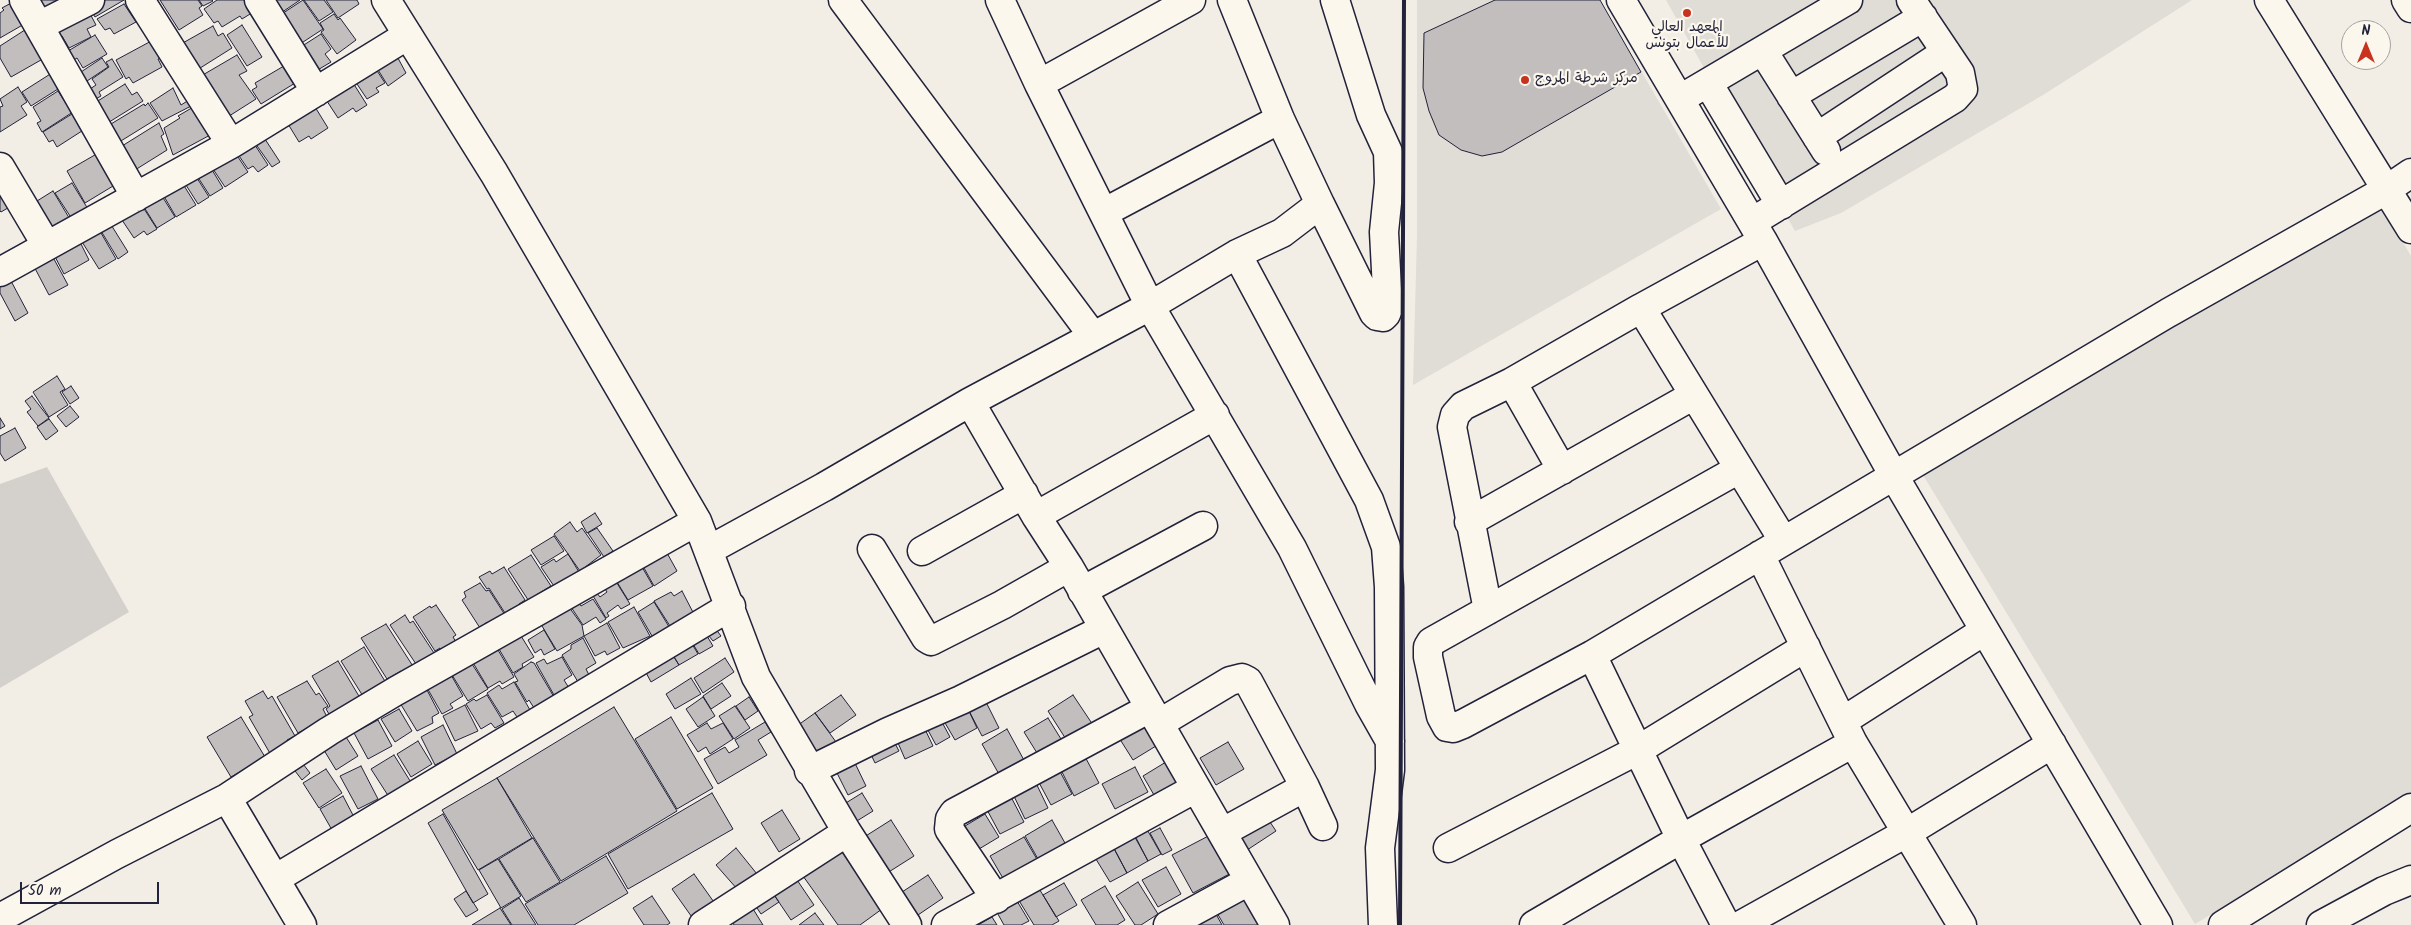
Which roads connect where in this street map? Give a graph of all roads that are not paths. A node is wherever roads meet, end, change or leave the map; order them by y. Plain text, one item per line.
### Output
1 (24, 0) edge
2 (90, 0) edge
3 (140, 0) edge
4 (258, 0) edge
5 (386, 0) edge
6 (844, 0) edge
7 (1000, 0) edge
8 (1191, 0) edge
9 (1232, 0) edge
10 (1336, 0) edge
11 (1621, 0) edge
12 (1848, 0) edge
13 (2269, 0) edge
14 (2406, 0) edge
15 (2411, 8) edge
16 (1917, 9) edge
17 (39, 26) junction
18 (408, 35) junction
19 (1763, 51) junction
20 (1946, 52) junction
21 (1708, 83) junction
22 (1039, 84) junction
23 (316, 92) junction
24 (1791, 96) junction
25 (1680, 99) junction
26 (1280, 119) junction
27 (1817, 137) junction
28 (231, 144) junction
29 (0, 166) edge
30 (1838, 170) junction
31 (2411, 173) edge
32 (2386, 190) junction
33 (136, 197) junction
34 (1320, 204) junction
35 (1781, 205) junction
36 (1105, 212) junction
37 (2411, 229) edge
38 (1757, 232) junction
39 (47, 246) junction
40 (1237, 254) junction
41 (0, 272) edge
42 (1150, 306) junction
43 (1641, 308) junction
44 (1093, 336) junction
45 (1512, 382) junction
46 (1694, 395) junction
47 (970, 402) junction
48 (1215, 415) junction
49 (1739, 469) junction
50 (1562, 470) junction
51 (1894, 476) junction
52 (1030, 505) junction
53 (697, 521) junction
54 (1469, 522) junction
55 (1203, 526) dead end
56 (1783, 540) junction
57 (872, 549) dead end
58 (709, 550) junction
59 (922, 551) dead end
60 (1760, 556) junction
61 (1069, 566) junction
62 (1082, 591) junction
63 (731, 606) junction
64 (1488, 610) junction
65 (1104, 629) junction
66 (1984, 631) junction
67 (1806, 647) junction
68 (1592, 654) junction
69 (1155, 716) junction
70 (1848, 732) junction
71 (1390, 741) junction
72 (2052, 744) junction
73 (1638, 750) junction
74 (810, 771) junction
75 (1305, 787) junction
76 (1196, 788) junction
77 (227, 798) junction
78 (2411, 808) edge
79 (1323, 826) dead end
80 (846, 832) junction
81 (1223, 832) junction
82 (1908, 832) junction
83 (1681, 839) junction
84 (1448, 848) dead end
85 (275, 879) junction
86 (2411, 880) edge
87 (1249, 881) junction
88 (996, 899) junction
89 (2253, 917) edge
90 (0, 918) edge
91 (898, 922) edge
92 (302, 925) edge
93 (703, 925) edge
94 (946, 925) edge
95 (1168, 925) edge
96 (1275, 925) edge
97 (1383, 925) edge
98 (1534, 925) edge
99 (1726, 925) edge
100 (1741, 925) edge
101 (1962, 925) edge
102 (2158, 925) edge
103 (2223, 925) edge
104 (2321, 925) edge

1 - 17 street
2 - 17 street
3 - 28 street
4 - 23 street
5 - 18 street
6 - 44 street
7 - 22 street
8 - 22 street
9 - 26 street
10 - 34 street
11 - 25 street
12 - 19 street
13 - 32 street
14 - 15 street
16 - 20 street
16 - 24 street
17 - 33 street
18 - 23 street
18 - 53 street
19 - 21 street
19 - 24 street
20 - 27 street
20 - 30 street
21 - 25 street
21 - 35 street
22 - 36 street
23 - 28 street
24 - 27 street
25 - 38 street
26 - 34 street
26 - 36 street
27 - 30 street
28 - 33 street
29 - 39 street
30 - 35 street
31 - 32 street
32 - 37 street
32 - 51 street
33 - 39 street
34 - 40 street
35 - 38 street
36 - 42 street
38 - 43 street
38 - 51 street
39 - 41 street
40 - 42 street
40 - 71 street
42 - 44 street
42 - 48 street
43 - 45 street
43 - 46 street
44 - 47 street
45 - 50 street
45 - 54 street
46 - 49 street
46 - 50 street
47 - 52 street
47 - 58 street
48 - 52 street
48 - 71 street
49 - 56 street
49 - 64 street
50 - 54 street
51 - 56 street
51 - 66 street
52 - 59 street
52 - 61 street
53 - 58 street
53 - 77 street
54 - 64 street
55 - 62 street
56 - 60 street
57 - 61 street
58 - 63 street
60 - 67 street
60 - 68 street
61 - 62 street
62 - 65 street
63 - 74 street
63 - 85 street
64 - 68 street
65 - 69 street
65 - 74 street
66 - 70 street
66 - 72 street
67 - 70 street
67 - 73 street
68 - 73 street
69 - 75 street
69 - 76 street
69 - 88 street
70 - 82 street
70 - 83 street
71 - 97 street
72 - 82 street
72 - 102 street
73 - 83 street
73 - 84 street
74 - 80 street
75 - 79 street
75 - 81 street
76 - 81 street
76 - 88 street
77 - 85 street
77 - 90 street
78 - 89 street
80 - 91 street
80 - 93 street
81 - 87 street
82 - 100 street
82 - 101 street
83 - 98 street
83 - 99 street
85 - 92 street
86 - 104 street
87 - 95 street
87 - 96 street
88 - 94 street
89 - 103 street

